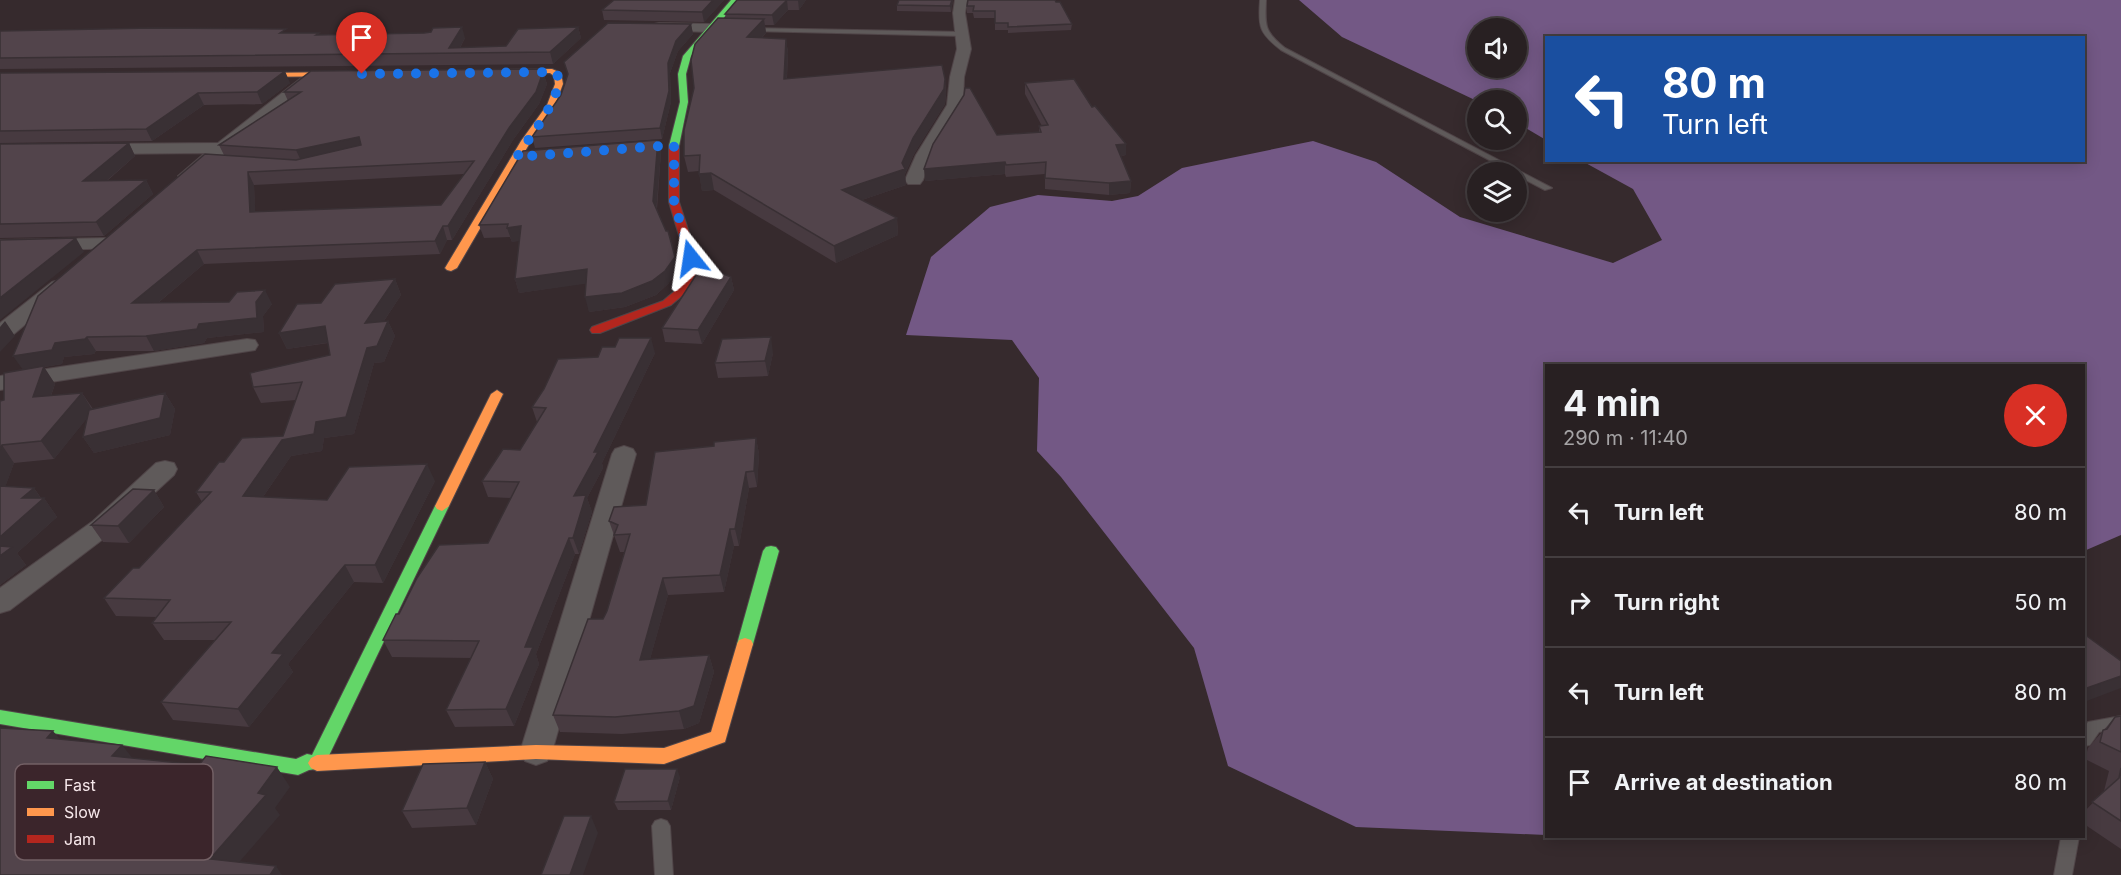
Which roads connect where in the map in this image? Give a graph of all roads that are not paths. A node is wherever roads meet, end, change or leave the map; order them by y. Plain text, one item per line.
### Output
1 (735, 0) edge
2 (961, 0) edge
3 (1263, 0) edge
4 (641, 27) edge
5 (716, 28) junction
6 (744, 29) edge
7 (963, 34) junction
8 (491, 72) edge
9 (314, 74) junction
10 (362, 74) edge
11 (233, 75) edge
12 (81, 150) edge
13 (223, 155) junction
14 (539, 155) edge
15 (517, 157) junction
16 (914, 180) dead end
17 (1548, 188) dead end
18 (170, 191) edge
19 (127, 229) edge
20 (110, 244) junction
21 (0, 246) edge
22 (92, 259) edge
23 (451, 268) dead end
24 (74, 274) edge
25 (596, 330) dead end
26 (0, 334) edge
27 (247, 345) dead end
28 (0, 383) edge
29 (496, 394) dead end
30 (624, 454) dead end
31 (165, 469) dead end
32 (771, 551) dead end
33 (0, 603) edge
34 (0, 717) edge
35 (2121, 722) edge
36 (2085, 739) edge
37 (536, 752) junction
38 (317, 763) junction
39 (661, 826) dead end
40 (2070, 838) edge
41 (664, 875) edge
42 (2063, 875) edge

1 - 5 street
2 - 7 street
3 - 17 lane
4 - 5 street
5 - 25 street
6 - 7 lane
7 - 16 street
8 - 15 street
9 - 10 street
9 - 11 street
9 - 13 street
12 - 13 street
13 - 18 street
14 - 15 street
15 - 23 street
19 - 20 street
20 - 21 street
20 - 22 street
24 - 26 street
27 - 28 street
29 - 38 street
30 - 37 street
31 - 33 street
32 - 37 street
34 - 38 street
35 - 36 lane
37 - 38 street
39 - 41 lane
40 - 42 lane

